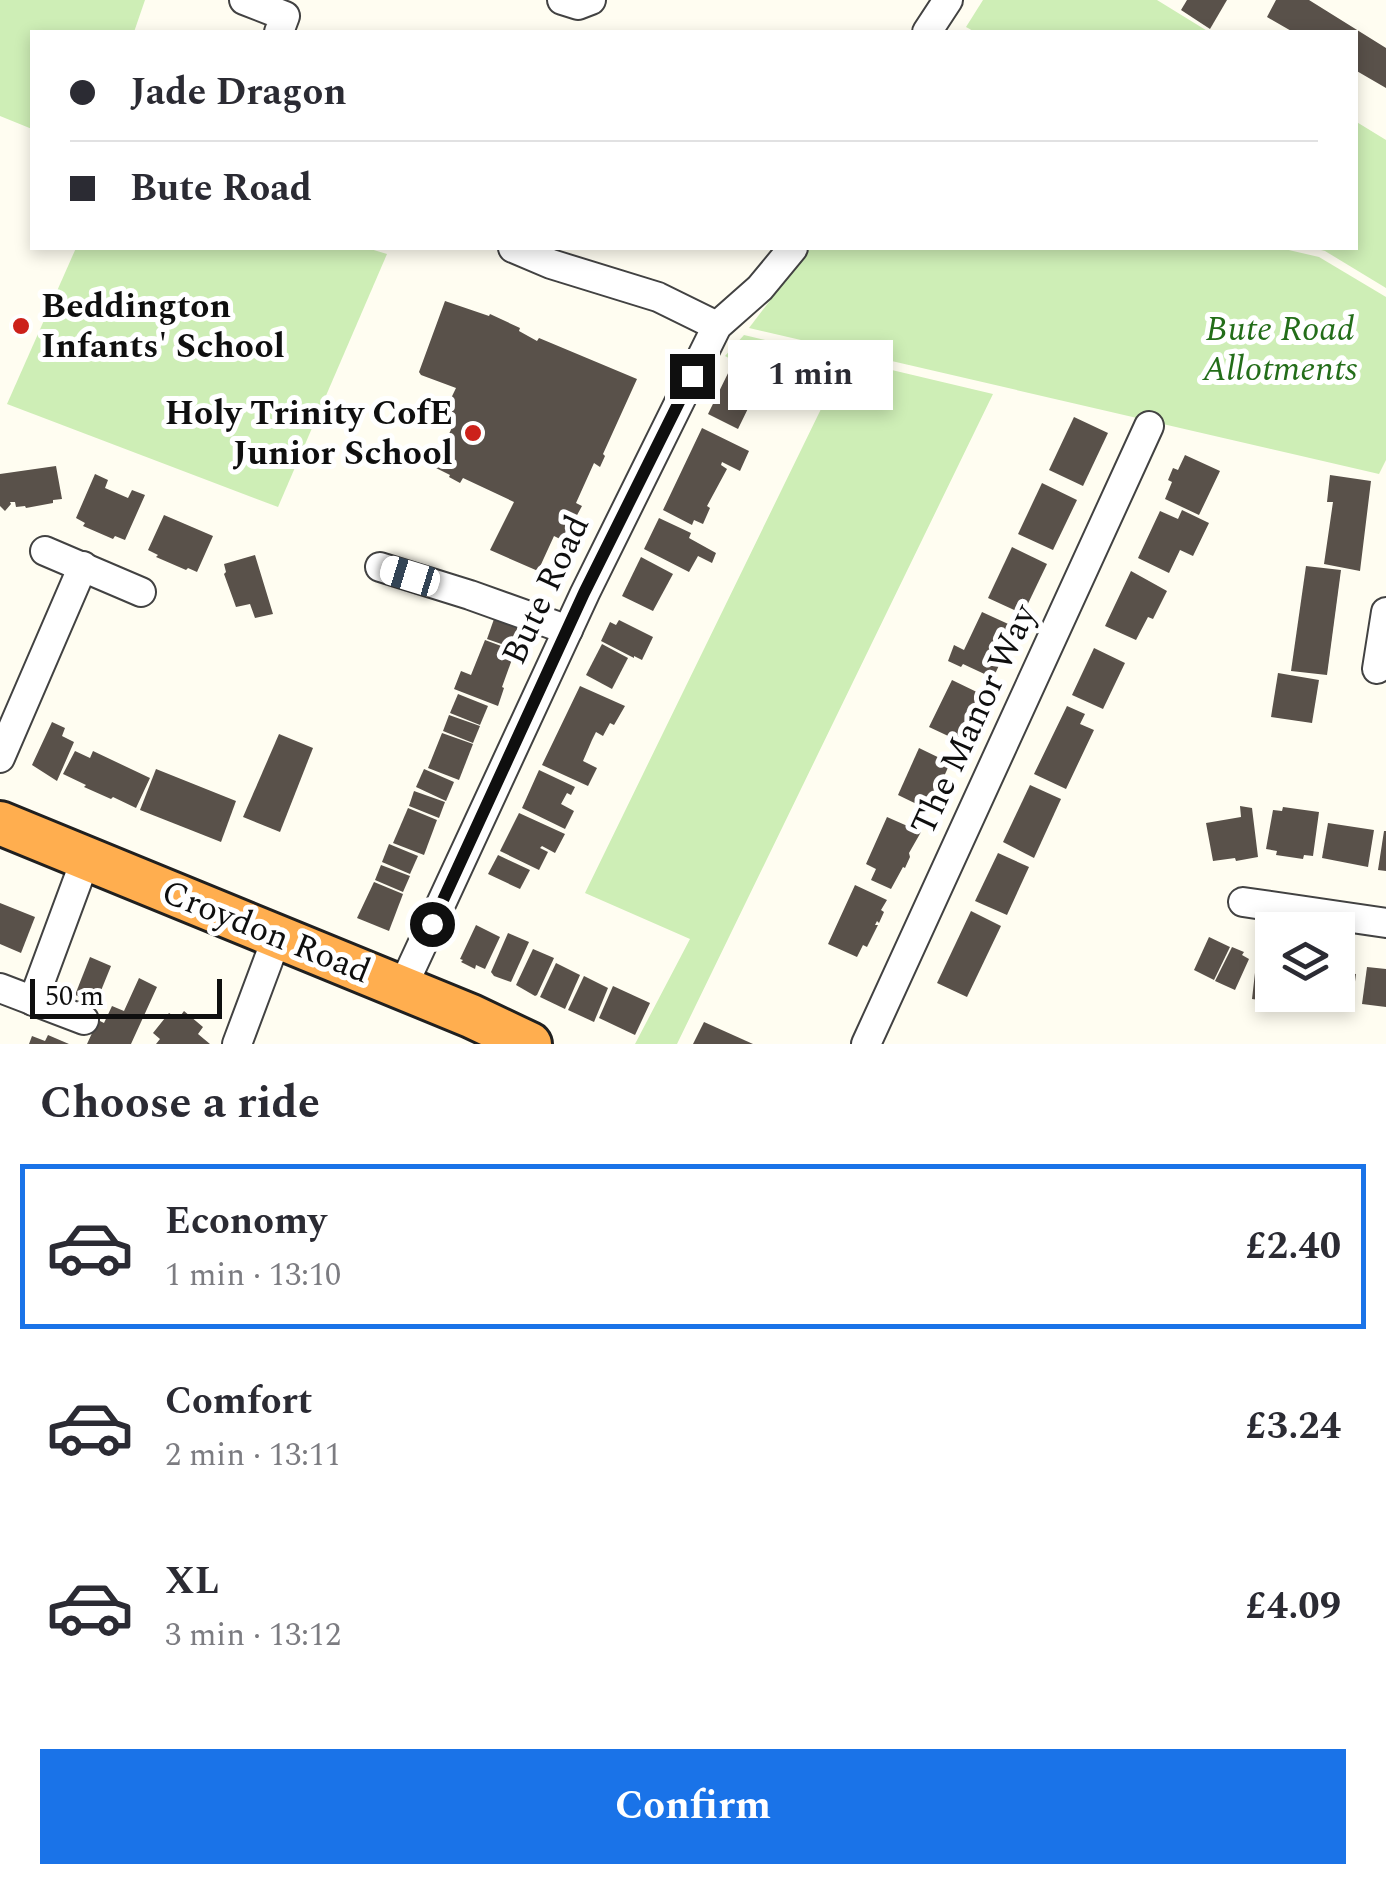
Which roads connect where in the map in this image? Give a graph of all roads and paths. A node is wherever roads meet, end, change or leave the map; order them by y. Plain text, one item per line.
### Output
1 (244, 0) edge
2 (562, 0) edge
3 (592, 0) edge
4 (948, 0) edge
5 (280, 30) edge
6 (929, 30) edge
7 (519, 250) edge
8 (791, 250) edge
9 (717, 326) junction
10 (1149, 426) dead end
11 (45, 551) dead end
12 (82, 566) junction
13 (380, 567) dead end
14 (141, 592) dead end
15 (1386, 612) edge
16 (568, 630) junction
17 (1377, 670) dead end
18 (0, 758) edge
19 (0, 824) edge
20 (86, 858) junction
21 (1243, 902) dead end
22 (1386, 923) edge
23 (278, 937) junction
24 (0, 988) edge
25 (402, 988) junction
26 (34, 1001) junction
27 (84, 1020) dead end
28 (465, 1030) edge
29 (236, 1044) edge
30 (530, 1044) edge
31 (866, 1044) edge

1 - 5 street
2 - 3 street
4 - 6 street
7 - 9 street
8 - 9 street, Bute Road
9 - 16 street, Bute Road
10 - 31 street, The Manor Way
11 - 12 street
12 - 14 street
12 - 18 street
13 - 16 street
15 - 17 street
16 - 25 street, Bute Road
19 - 20 highway, Croydon Road
20 - 23 highway, Croydon Road
20 - 26 street
21 - 22 street
23 - 25 highway, Croydon Road
23 - 29 street
24 - 26 street
25 - 28 highway, Croydon Road
26 - 27 street
28 - 30 highway, Croydon Road

